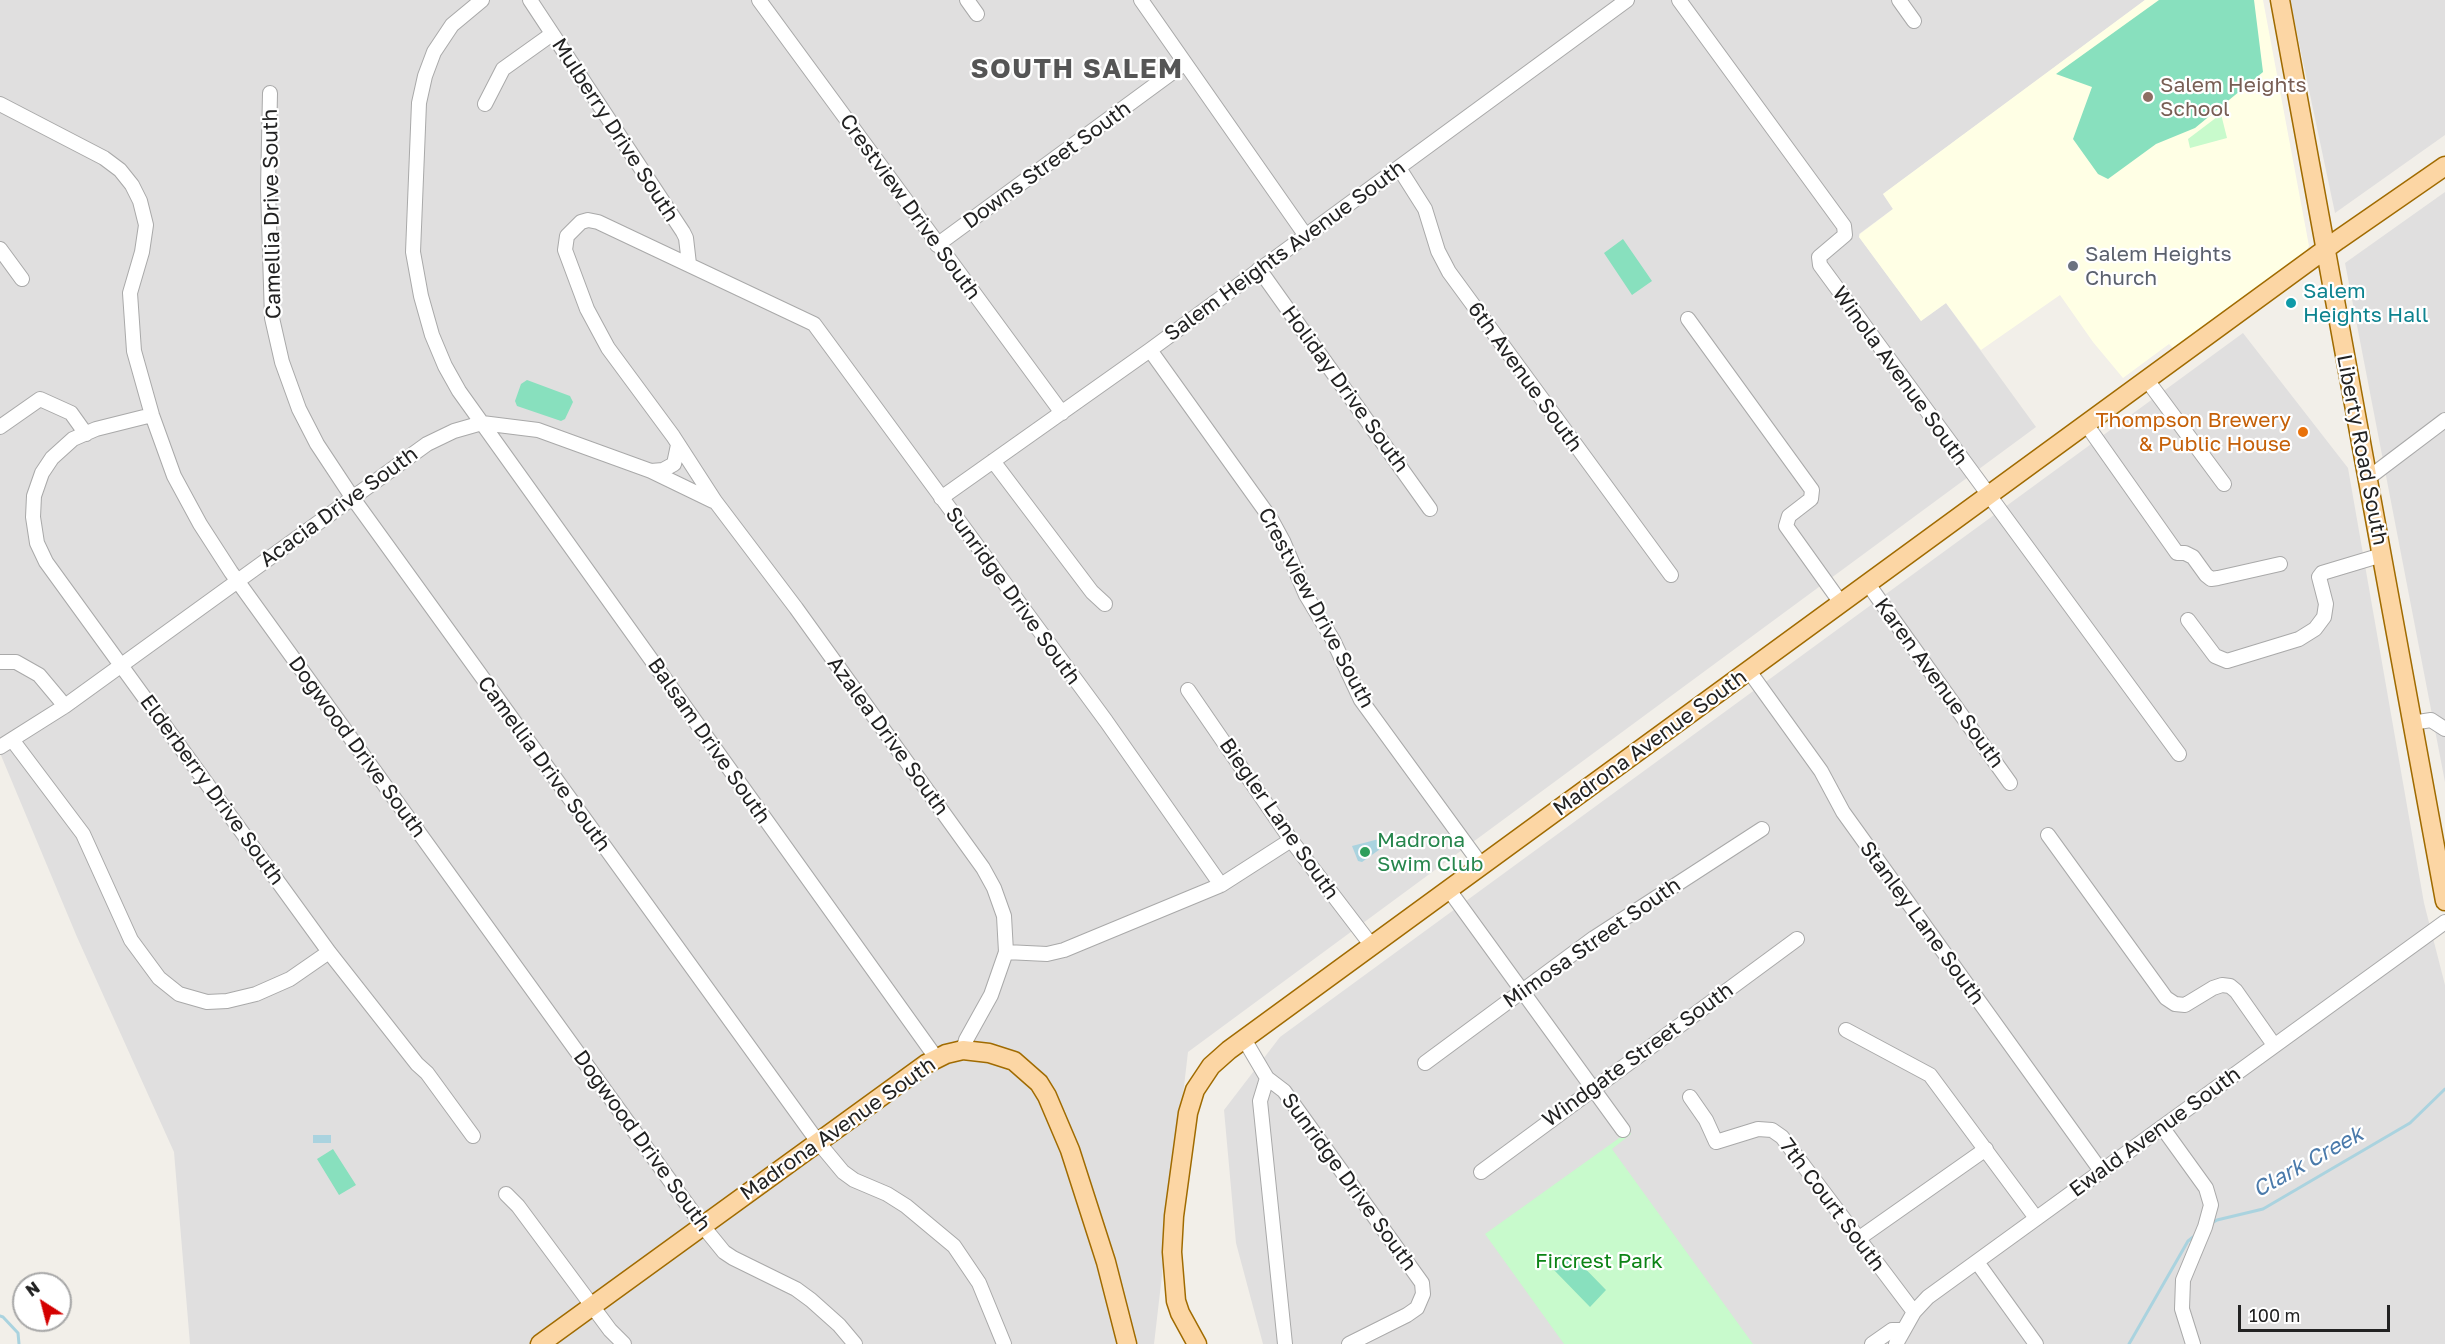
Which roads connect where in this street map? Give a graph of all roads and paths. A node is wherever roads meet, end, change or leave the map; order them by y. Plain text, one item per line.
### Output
1 (482, 0) edge
2 (530, 0) edge
3 (759, 0) edge
4 (967, 0) edge
5 (1141, 0) edge
6 (1627, 0) edge
7 (1679, 0) edge
8 (1899, 0) edge
9 (2280, 0) edge
10 (977, 14) dead end
11 (1914, 21) dead end
12 (552, 34) junction
13 (1185, 63) junction
14 (270, 93) dead end
15 (0, 104) edge
16 (485, 104) dead end
17 (1399, 168) junction
18 (2442, 174) edge
19 (581, 222) joint
20 (1306, 236) junction
21 (937, 245) junction
22 (0, 249) edge
23 (2325, 250) junction
24 (689, 264) junction
25 (1259, 269) junction
26 (22, 279) dead end
27 (1688, 319) dead end
28 (1150, 350) junction
29 (2147, 380) junction
30 (1062, 413) junction
31 (152, 415) junction
32 (2445, 420) edge
33 (482, 423) junction
34 (2086, 424) junction
35 (0, 427) edge
36 (86, 434) junction
37 (678, 445) junction
38 (993, 462) junction
39 (651, 471) junction
40 (2367, 479) junction
41 (2224, 484) dead end
42 (1989, 496) junction
43 (352, 497) junction
44 (940, 498) junction
45 (715, 501) junction
46 (1430, 509) dead end
47 (2382, 555) junction
48 (2280, 564) dead end
49 (1671, 575) dead end
50 (237, 580) junction
51 (1868, 584) junction
52 (1841, 603) junction
53 (1105, 604) dead end
54 (2188, 620) dead end
55 (0, 662) edge
56 (122, 665) junction
57 (1749, 671) junction
58 (1188, 690) dead end
59 (65, 706) junction
60 (2412, 723) junction
61 (2445, 729) edge
62 (13, 741) junction
63 (0, 747) edge
64 (2179, 754) dead end
65 (2010, 783) dead end
66 (1762, 829) dead end
67 (2048, 835) dead end
68 (1291, 840) junction
69 (1482, 866) junction
70 (1221, 885) junction
71 (1449, 890) junction
72 (2445, 901) edge
73 (2445, 922) edge
74 (1797, 939) dead end
75 (1372, 946) junction
76 (329, 952) junction
77 (1006, 952) junction
78 (1521, 991) junction
79 (1846, 1030) dead end
80 (1244, 1039) junction
81 (2274, 1045) junction
82 (963, 1050) junction
83 (937, 1059) junction
84 (1425, 1063) dead end
85 (1267, 1078) junction
86 (1593, 1088) junction
87 (1690, 1097) dead end
88 (2163, 1127) junction
89 (1623, 1130) dead end
90 (472, 1136) dead end
91 (818, 1142) junction
92 (1986, 1149) junction
93 (2101, 1171) junction
94 (1481, 1172) dead end
95 (506, 1194) dead end
96 (2036, 1218) junction
97 (702, 1226) junction
98 (1858, 1239) junction
99 (1977, 1262) junction
100 (592, 1306) junction
101 (1914, 1312) junction
102 (1902, 1330) junction
103 (540, 1344) edge
104 (624, 1344) edge
105 (855, 1344) edge
106 (1004, 1344) edge
107 (1127, 1344) edge
108 (1197, 1344) edge
109 (1285, 1344) edge
110 (1349, 1344) edge
111 (1872, 1344) edge
112 (1896, 1344) edge
113 (2036, 1344) edge
114 (2193, 1344) edge

1 - 33 street, Balsam Drive South
2 - 12 street, Mulberry Drive South
3 - 21 street, Crestview Drive South
4 - 10 street
5 - 13 street
6 - 17 street, Salem Heights Avenue South
7 - 42 street, Winola Avenue South
8 - 11 street
9 - 23 main road, Liberty Road South
12 - 16 street
12 - 24 street, Mulberry Drive South
13 - 20 street
13 - 21 street, Downs Street South
14 - 43 street, Camellia Drive South
15 - 31 street, Dogwood Drive South
17 - 20 street, Salem Heights Avenue South
17 - 49 street, 6th Avenue South
18 - 23 main road, Madrona Avenue South
19 - 24 street, Sunridge Drive South
19 - 37 street, Azalea Drive South
20 - 25 street, Salem Heights Avenue South
21 - 30 street, Crestview Drive South
22 - 26 street
23 - 29 main road, Madrona Avenue South
23 - 40 main road, Liberty Road South
24 - 44 street, Sunridge Drive South
25 - 28 street, Salem Heights Avenue South
25 - 46 street, Holiday Drive South
27 - 52 street
28 - 30 street, Salem Heights Avenue South
28 - 69 street, Crestview Drive South
29 - 34 main road, Madrona Avenue South
29 - 41 street
30 - 38 street, Salem Heights Avenue South
31 - 36 street, Elderberry Drive South
31 - 50 street, Dogwood Drive South
32 - 40 street
33 - 39 street, Acacia Drive South
33 - 43 street, Acacia Drive South
33 - 83 street, Balsam Drive South
34 - 42 main road, Madrona Avenue South
34 - 48 street
35 - 36 street
36 - 56 street, Elderberry Drive South
37 - 39 street
37 - 45 street, Azalea Drive South
38 - 44 street, Salem Heights Avenue South
38 - 53 street
39 - 45 street, Acacia Drive South
40 - 47 main road, Liberty Road South
42 - 51 main road, Madrona Avenue South
42 - 64 street, Winola Avenue South
43 - 50 street, Acacia Drive South
43 - 91 street, Camellia Drive South
44 - 70 street, Sunridge Drive South
45 - 77 street, Azalea Drive South
47 - 54 street
47 - 60 main road, Liberty Road South
50 - 56 street, Acacia Drive South
50 - 97 street, Dogwood Drive South
51 - 52 main road, Madrona Avenue South
51 - 65 street, Karen Avenue South
52 - 57 main road, Madrona Avenue South
55 - 59 street
56 - 59 street, Acacia Drive South
56 - 76 street, Elderberry Drive South
57 - 69 main road, Madrona Avenue South
57 - 93 street, Stanley Lane South
58 - 68 street, Biegler Lane South
59 - 62 street, Acacia Drive South
60 - 61 street
60 - 72 main road, Liberty Road South
62 - 63 street, Acacia Drive South
62 - 76 street
66 - 78 street, Mimosa Street South
67 - 81 street
68 - 70 street
68 - 75 street, Biegler Lane South
69 - 71 main road, Madrona Avenue South
70 - 77 street
71 - 75 main road, Madrona Avenue South
71 - 78 street
73 - 81 street, Ewald Avenue South
74 - 86 street, Windgate Street South
75 - 80 main road, Madrona Avenue South
76 - 90 street, Elderberry Drive South
77 - 82 street, Azalea Drive South
78 - 84 street, Mimosa Street South
78 - 86 street
79 - 92 street
80 - 85 street, Sunridge Drive South
80 - 108 main road, Madrona Avenue South
81 - 88 street, Ewald Avenue South
82 - 83 main road, Madrona Avenue South
82 - 107 main road, Madrona Avenue South
83 - 91 main road, Madrona Avenue South
85 - 109 street
85 - 110 street, Sunridge Drive South
86 - 89 street
86 - 94 street, Windgate Street South
87 - 98 street, 7th Court South
88 - 93 street, Ewald Avenue South
88 - 114 street
91 - 97 main road, Madrona Avenue South
91 - 106 street, Camellia Drive South
92 - 96 street
92 - 98 street
93 - 96 street, Ewald Avenue South
95 - 100 street
96 - 99 street, Ewald Avenue South
97 - 100 main road, Madrona Avenue South
97 - 105 street, Dogwood Drive South
98 - 101 street, 7th Court South
99 - 101 street, Ewald Avenue South
99 - 113 street
100 - 103 main road, Madrona Avenue South
100 - 104 street
101 - 102 street, Ewald Avenue South
102 - 111 street
102 - 112 street

